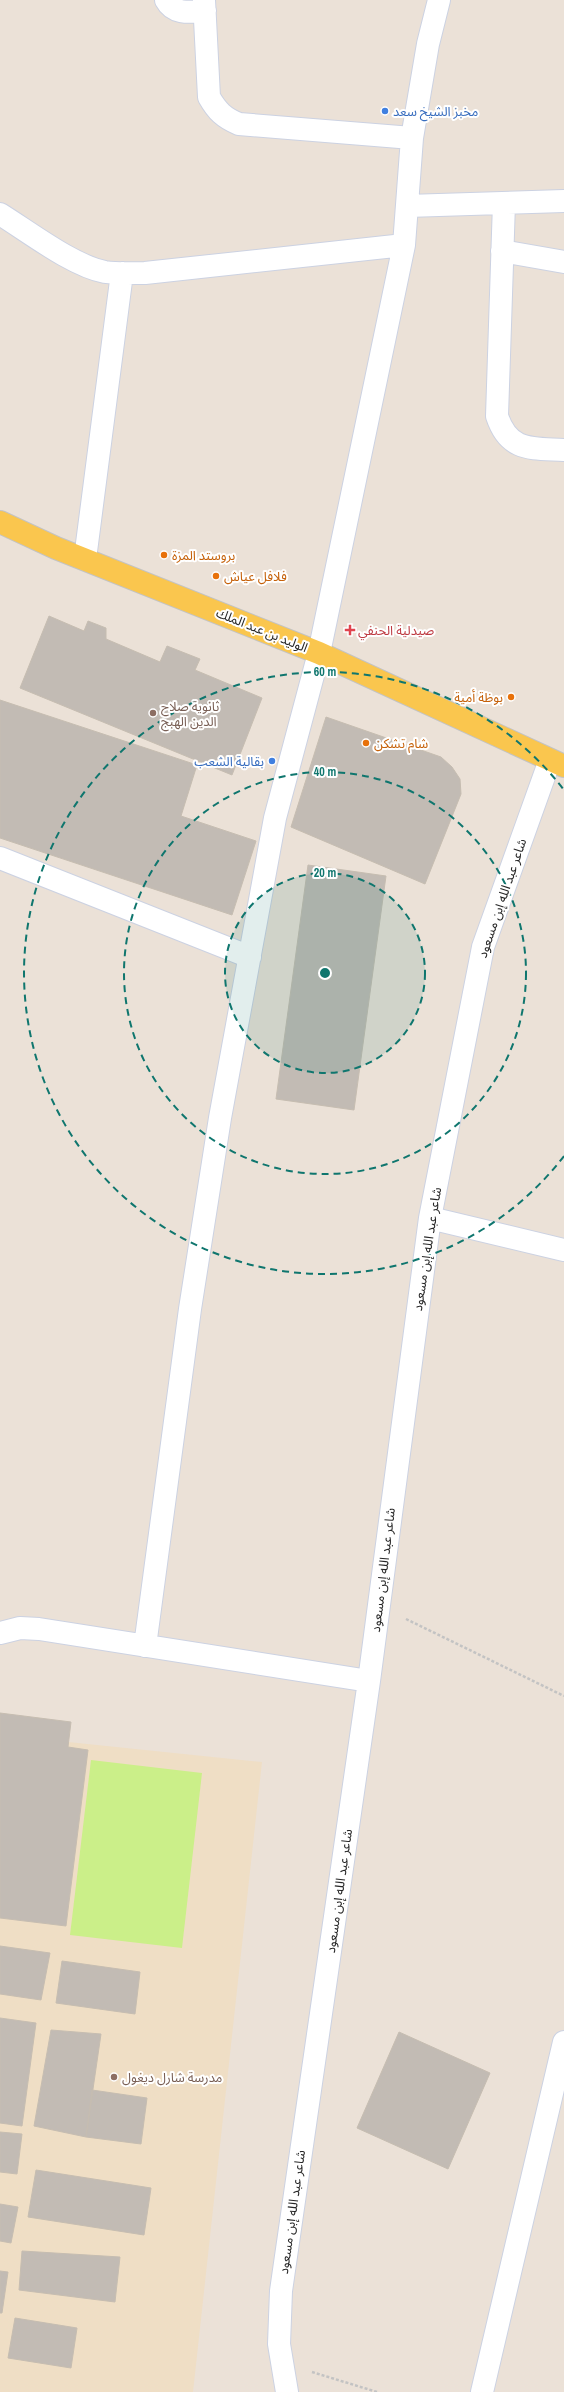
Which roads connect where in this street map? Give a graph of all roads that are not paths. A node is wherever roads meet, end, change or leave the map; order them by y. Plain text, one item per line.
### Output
1 (166, 0) edge
2 (439, 0) edge
3 (205, 5) edge
4 (412, 138) junction
5 (564, 201) edge
6 (504, 203) junction
7 (407, 206) junction
8 (0, 214) edge
9 (404, 245) junction
10 (502, 251) junction
11 (564, 262) edge
12 (122, 273) junction
13 (564, 450) edge
14 (0, 522) edge
15 (85, 559) junction
16 (320, 653) junction
17 (557, 763) edge
18 (0, 858) edge
19 (250, 957) junction
20 (430, 1218) junction
21 (564, 1250) edge
22 (0, 1632) edge
23 (145, 1646) junction
24 (369, 1681) junction
25 (564, 2042) edge
26 (286, 2392) edge
27 (482, 2392) edge

1 - 3 street
2 - 4 street
3 - 4 street
4 - 7 street
5 - 6 street
6 - 7 street
6 - 10 street
7 - 9 street
8 - 12 street
9 - 12 street
9 - 16 street
10 - 11 street
10 - 13 street
12 - 15 street
14 - 15 main road, الوليد بن عبد الملك
15 - 16 main road, الوليد بن عبد الملك
16 - 17 main road, الوليد بن عبد الملك
16 - 19 street
17 - 20 street, شاعر عبد الله إبن مسعود
18 - 19 street
19 - 23 street
20 - 21 street
20 - 24 street, شاعر عبد الله إبن مسعود
22 - 23 street
23 - 24 street
24 - 26 street, شاعر عبد الله إبن مسعود
25 - 27 street

